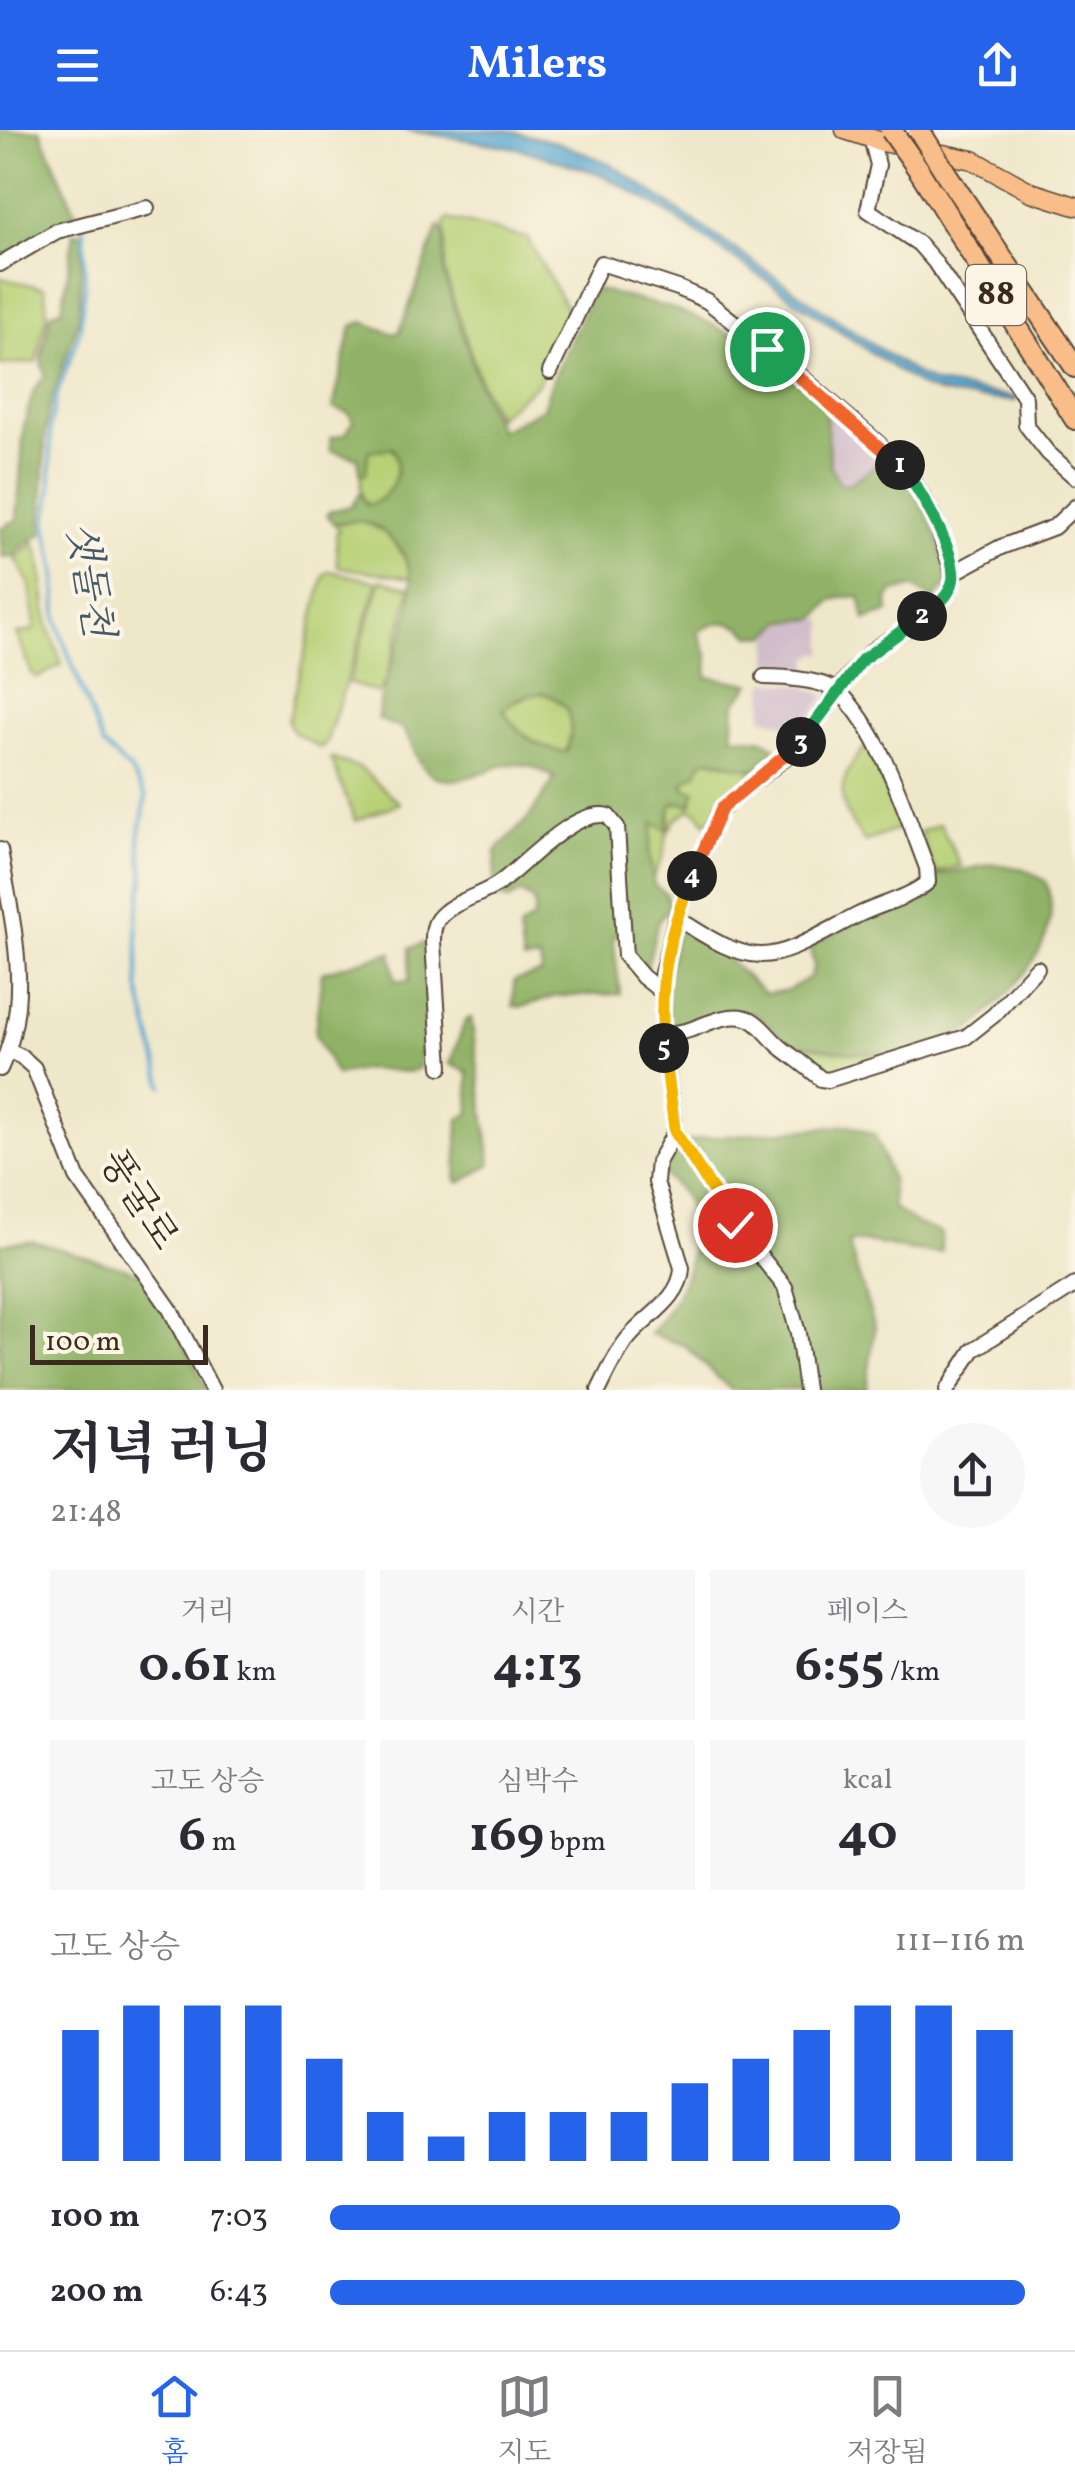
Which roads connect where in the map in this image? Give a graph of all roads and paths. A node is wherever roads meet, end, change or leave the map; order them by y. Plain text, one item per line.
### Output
1 (845, 130) edge
2 (891, 130) edge
3 (919, 130) edge
4 (871, 138) junction
5 (1075, 206) edge
6 (147, 208) dead end
7 (0, 264) edge
8 (1075, 367) edge
9 (550, 372) dead end
10 (1075, 418) edge
11 (1075, 477) edge
12 (1075, 507) edge
13 (953, 573) junction
14 (764, 677) dead end
15 (838, 690) junction
16 (0, 850) edge
17 (676, 917) junction
18 (1037, 968) dead end
19 (662, 992) junction
20 (663, 1034) junction
21 (9, 1051) junction
22 (440, 1067) dead end
23 (0, 1068) edge
24 (675, 1132) junction
25 (1075, 1285) edge
26 (212, 1390) edge
27 (599, 1390) edge
28 (806, 1390) edge
29 (947, 1390) edge

1 - 4 main road
2 - 10 highway, 88, bridge
3 - 8 highway, 88, bridge
4 - 5 main road
4 - 11 street
6 - 7 street
9 - 13 street
12 - 13 street
13 - 15 street
14 - 15 street
15 - 17 street
15 - 17 street
16 - 21 street
17 - 19 street
18 - 20 street
19 - 20 street
19 - 22 street
20 - 24 street
21 - 23 street
21 - 26 street, 풍굴로
24 - 27 street
24 - 28 street
25 - 29 street

